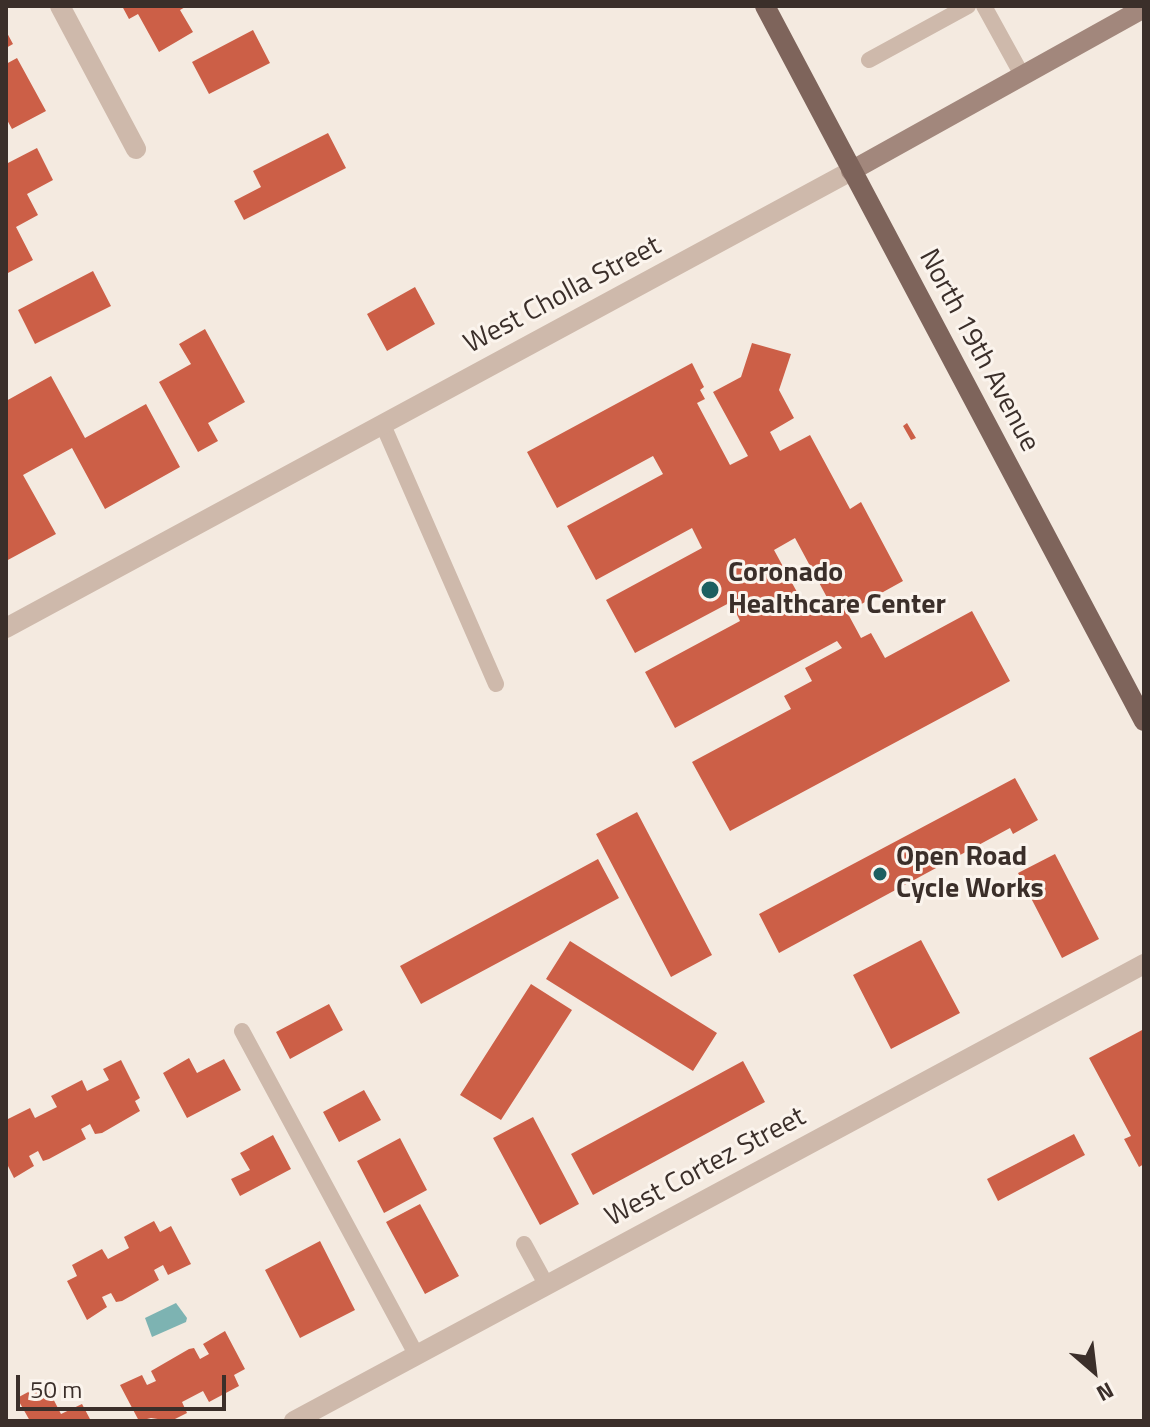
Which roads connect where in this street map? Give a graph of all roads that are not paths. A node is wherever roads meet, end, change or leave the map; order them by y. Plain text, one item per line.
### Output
1 (60, 6) edge
2 (765, 6) edge
3 (968, 6) edge
4 (984, 6) edge
5 (1144, 8) edge
6 (1121, 12) edge
7 (869, 60) dead end
8 (1022, 75) junction
9 (136, 149) dead end
10 (851, 171) junction
11 (383, 425) junction
12 (6, 628) edge
13 (496, 684) dead end
14 (1144, 721) edge
15 (1144, 964) edge
16 (242, 1031) dead end
17 (524, 1244) dead end
18 (547, 1286) junction
19 (417, 1356) junction
20 (294, 1421) edge

1 - 9 street
2 - 10 main road, North 19th Avenue
3 - 7 lane
4 - 8 lane
5 - 6 street, West Cholla Street
6 - 8 street, West Cholla Street
8 - 10 street, West Cholla Street
10 - 11 street, West Cholla Street
10 - 14 main road, North 19th Avenue
11 - 12 street, West Cholla Street
11 - 13 lane
15 - 18 street, West Cortez Street
16 - 19 lane
17 - 18 lane
18 - 19 street, West Cortez Street
19 - 20 street, West Cortez Street

